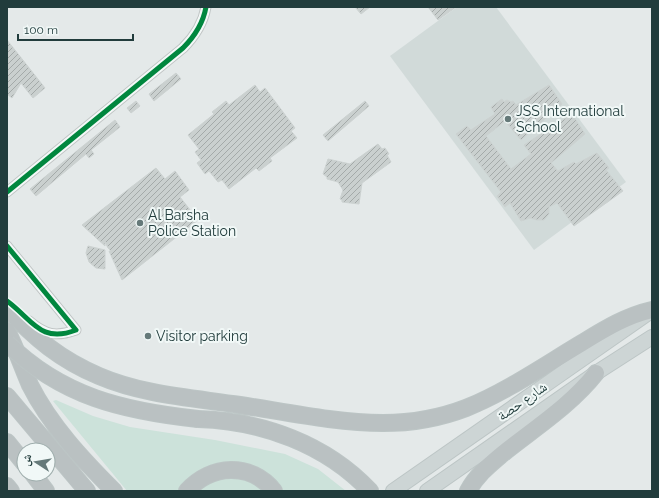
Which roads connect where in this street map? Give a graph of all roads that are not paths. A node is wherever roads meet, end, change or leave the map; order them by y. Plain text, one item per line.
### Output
1 (206, 7) edge
2 (7, 192) edge
3 (7, 246) edge
4 (7, 301) edge
5 (7, 308) edge
6 (652, 310) edge
7 (7, 331) edge
8 (652, 337) edge
9 (7, 343) edge
10 (596, 373) junction
11 (7, 396) edge
12 (7, 442) edge
13 (16, 453) edge
14 (483, 469) junction
15 (39, 482) edge
16 (7, 486) edge
17 (11, 491) edge
18 (46, 491) edge
19 (86, 491) edge
20 (114, 491) edge
21 (187, 491) edge
22 (274, 491) edge
23 (370, 491) edge
24 (393, 491) edge
25 (427, 491) edge
26 (458, 491) edge
27 (468, 491) edge

1 - 2 street
3 - 4 street
5 - 6 highway
6 - 24 main road, شارع حصة
7 - 20 highway
8 - 10 main road, شارع حصة
9 - 23 highway, bridge
10 - 14 highway
10 - 25 main road, شارع حصة
11 - 19 highway
12 - 13 highway
14 - 26 highway
14 - 27 highway
15 - 18 highway
16 - 17 highway
21 - 22 highway

